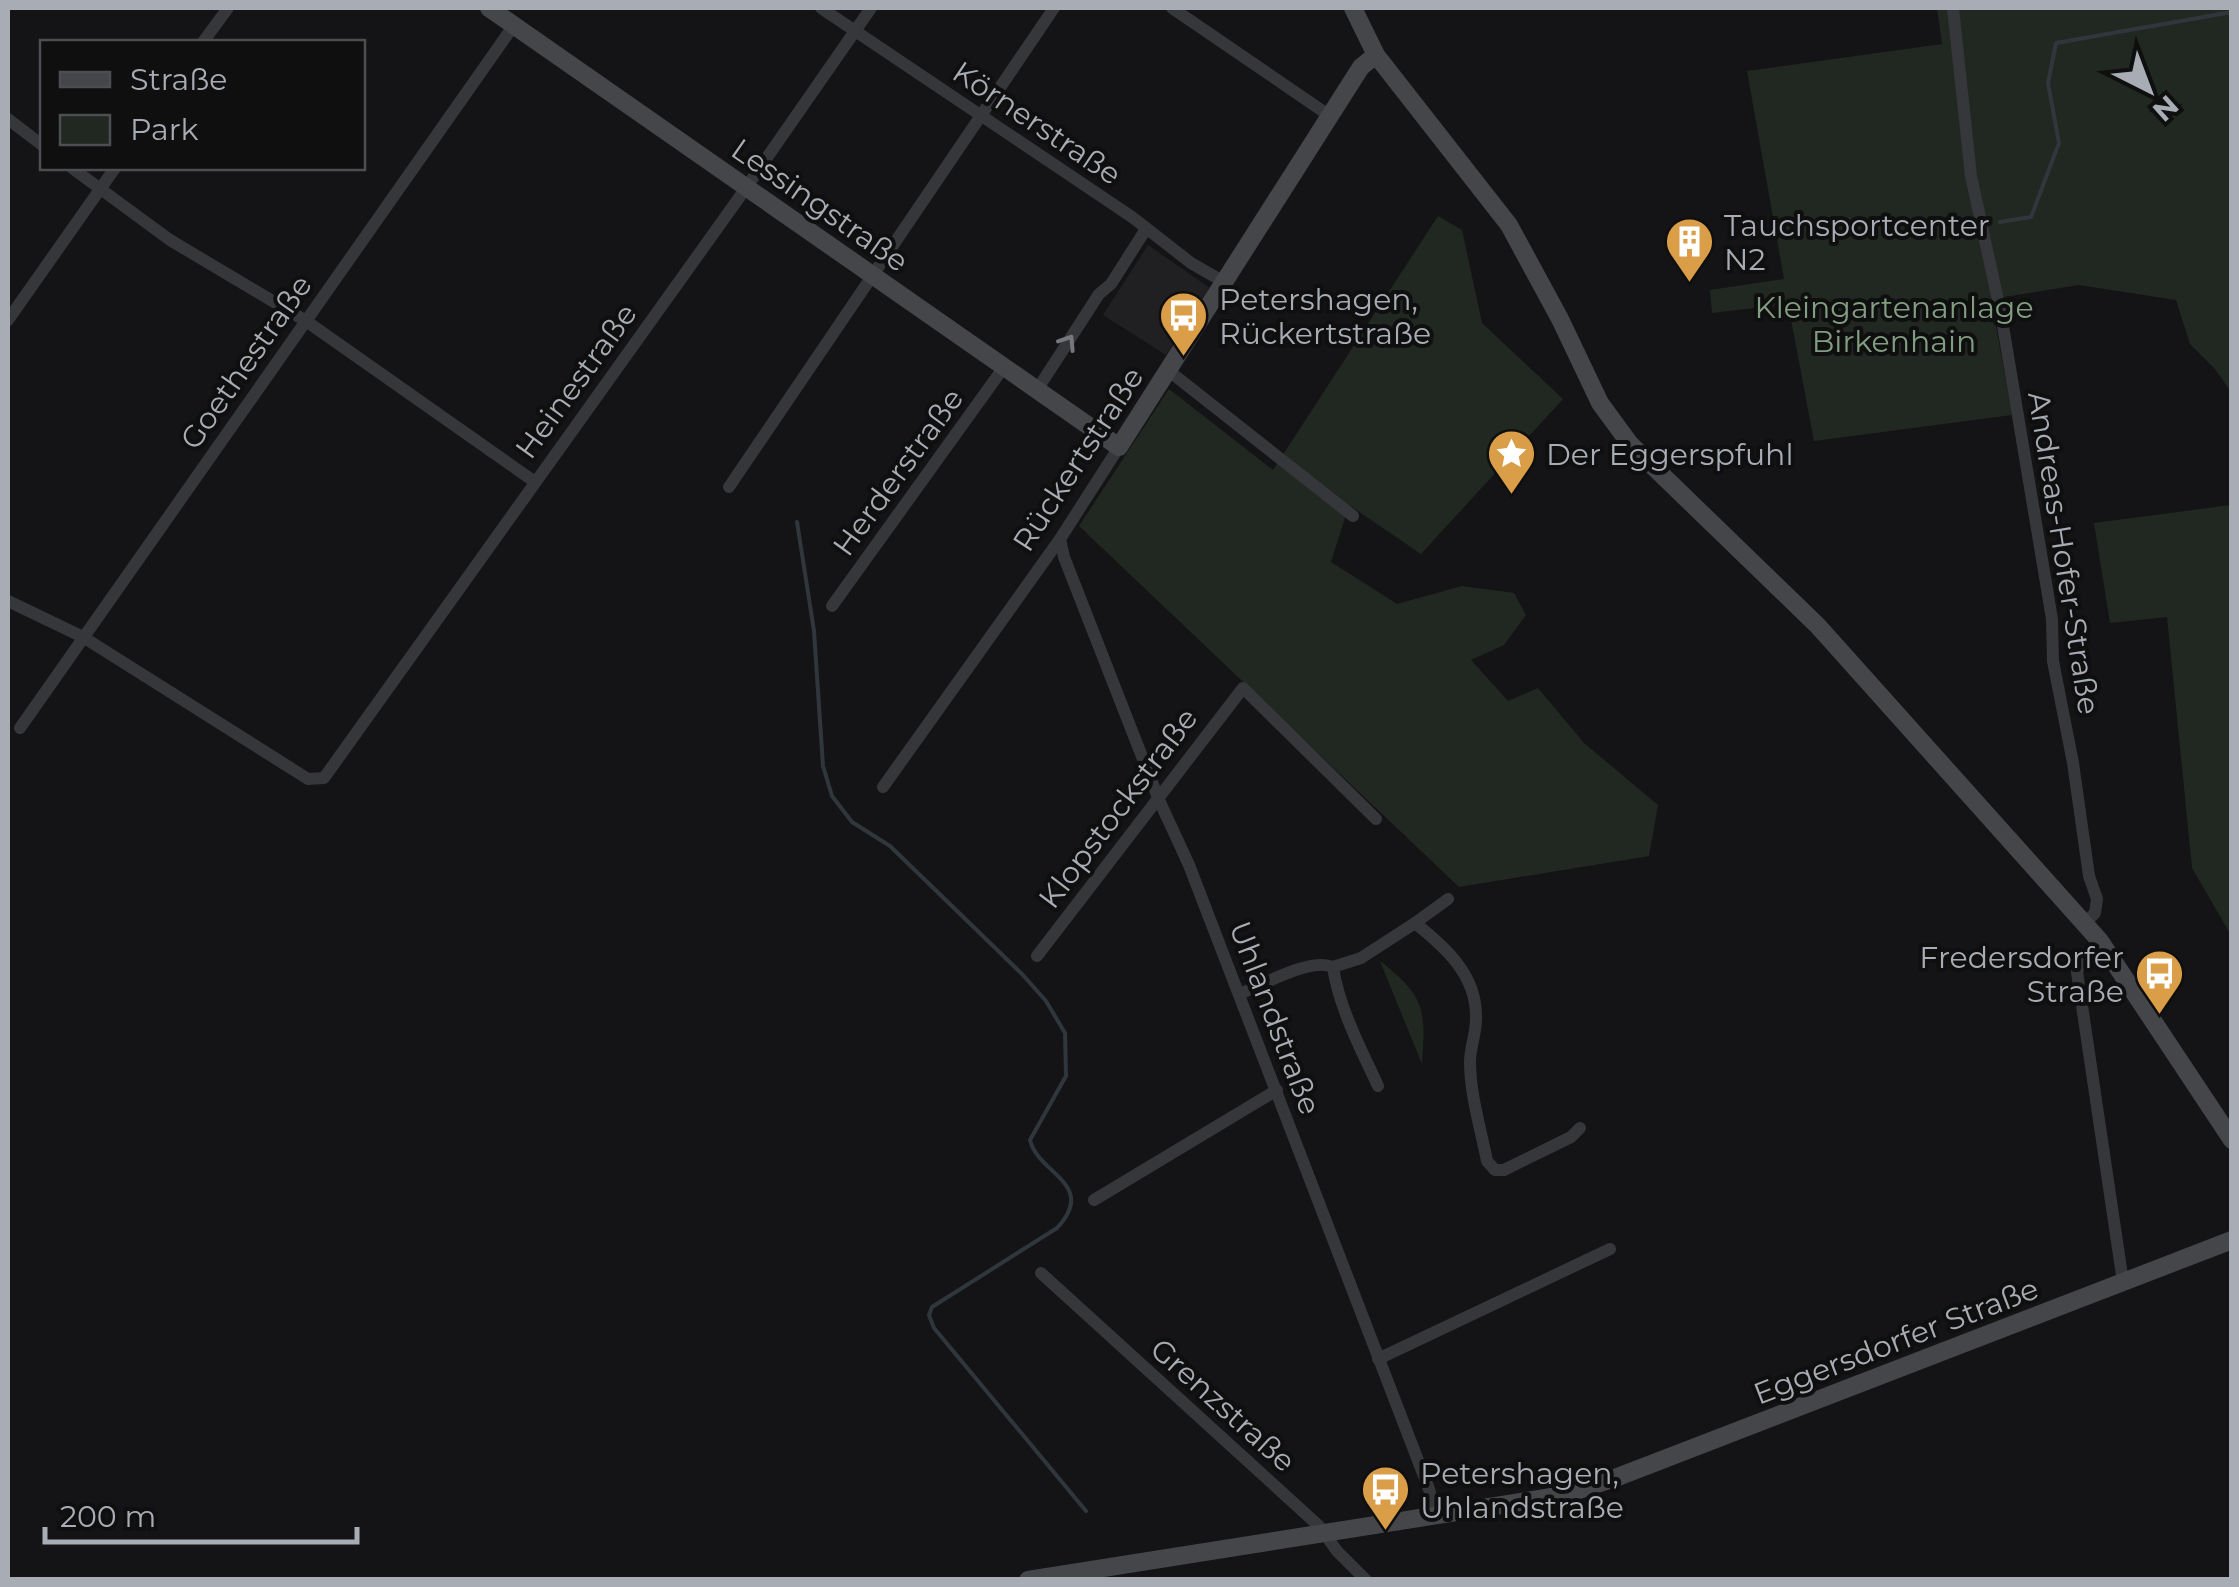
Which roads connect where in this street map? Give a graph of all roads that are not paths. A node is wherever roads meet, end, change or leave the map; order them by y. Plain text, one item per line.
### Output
1 (228, 8) edge
2 (821, 8) edge
3 (871, 8) edge
4 (1054, 8) edge
5 (1172, 8) edge
6 (1353, 8) edge
7 (1953, 8) edge
8 (493, 9) edge
9 (514, 25) junction
10 (854, 32) junction
11 (205, 40) edge
12 (1376, 55) junction
13 (981, 115) junction
14 (1330, 116) junction
15 (8, 119) edge
16 (40, 143) edge
17 (75, 170) edge
18 (114, 170) edge
19 (746, 186) junction
20 (100, 188) junction
21 (1146, 229) junction
22 (873, 276) junction
23 (1224, 282) junction
24 (8, 320) edge
25 (306, 321) junction
26 (1004, 366) junction
27 (1169, 371) junction
28 (1037, 390) junction
29 (1119, 447) junction
30 (535, 482) junction
31 (729, 487) dead end
32 (1353, 516) dead end
33 (1060, 539) junction
34 (8, 601) edge
35 (832, 606) dead end
36 (83, 638) junction
37 (20, 728) dead end
38 (883, 787) dead end
39 (1159, 800) junction
40 (1376, 819) dead end
41 (1448, 899) dead end
42 (1415, 923) junction
43 (2084, 924) junction
44 (2100, 941) junction
45 (1038, 956) dead end
46 (1334, 967) junction
47 (1239, 994) junction
48 (1378, 1086) dead end
49 (1277, 1090) junction
50 (1580, 1128) dead end
51 (2232, 1140) edge
52 (1094, 1200) dead end
53 (2232, 1240) edge
54 (1610, 1249) dead end
55 (1041, 1273) dead end
56 (2123, 1282) junction
57 (1378, 1358) junction
58 (1436, 1517) junction
59 (1325, 1534) junction
60 (1028, 1580) edge
61 (1366, 1580) edge

1 - 11 street
2 - 10 street, Körnerstraße
3 - 10 street, Heinestraße
4 - 13 street
5 - 14 street
6 - 12 street
7 - 43 street, Andreas-Hofer-Straße
8 - 9 street, Lessingstraße
9 - 19 street, Lessingstraße
9 - 25 street, Goethestraße
10 - 13 street, Körnerstraße
10 - 19 street, Heinestraße
12 - 14 street, Rückertstraße
12 - 43 street
13 - 21 street, Körnerstraße
13 - 22 street
14 - 23 street, Rückertstraße
15 - 16 street
17 - 20 street
18 - 20 street
19 - 22 street, Lessingstraße
19 - 30 street, Heinestraße
20 - 24 street
20 - 25 street
21 - 23 street, Körnerstraße
28 -> 21 street
22 - 26 street, Lessingstraße
22 - 31 street
23 - 27 street, Rückertstraße
25 - 30 street
25 - 36 street, Goethestraße
26 - 28 street, Lessingstraße
26 - 35 street, Herderstraße
27 - 29 street, Rückertstraße
27 - 32 street
28 - 29 street, Lessingstraße
29 - 33 street, Rückertstraße
30 - 36 street, Heinestraße
33 - 38 street, Rückertstraße
33 - 39 street, Uhlandstraße
34 - 36 street
36 - 37 street, Goethestraße
39 - 40 street, Klopstockstraße
39 - 45 street, Klopstockstraße
39 - 47 street, Uhlandstraße
41 - 42 street
42 - 46 street
42 - 50 street
43 - 44 street
44 - 51 street
44 - 56 street
46 - 47 street
46 - 48 street
47 - 49 street, Uhlandstraße
49 - 52 street
49 - 57 street, Uhlandstraße
53 - 56 street, Eggersdorfer Straße
54 - 57 street
55 - 59 street, Grenzstraße
56 - 58 street, Eggersdorfer Straße
57 - 58 street, Uhlandstraße
58 - 59 street, Eggersdorfer Straße
59 - 60 street, Eggersdorfer Straße
59 - 61 street, Grenzstraße

